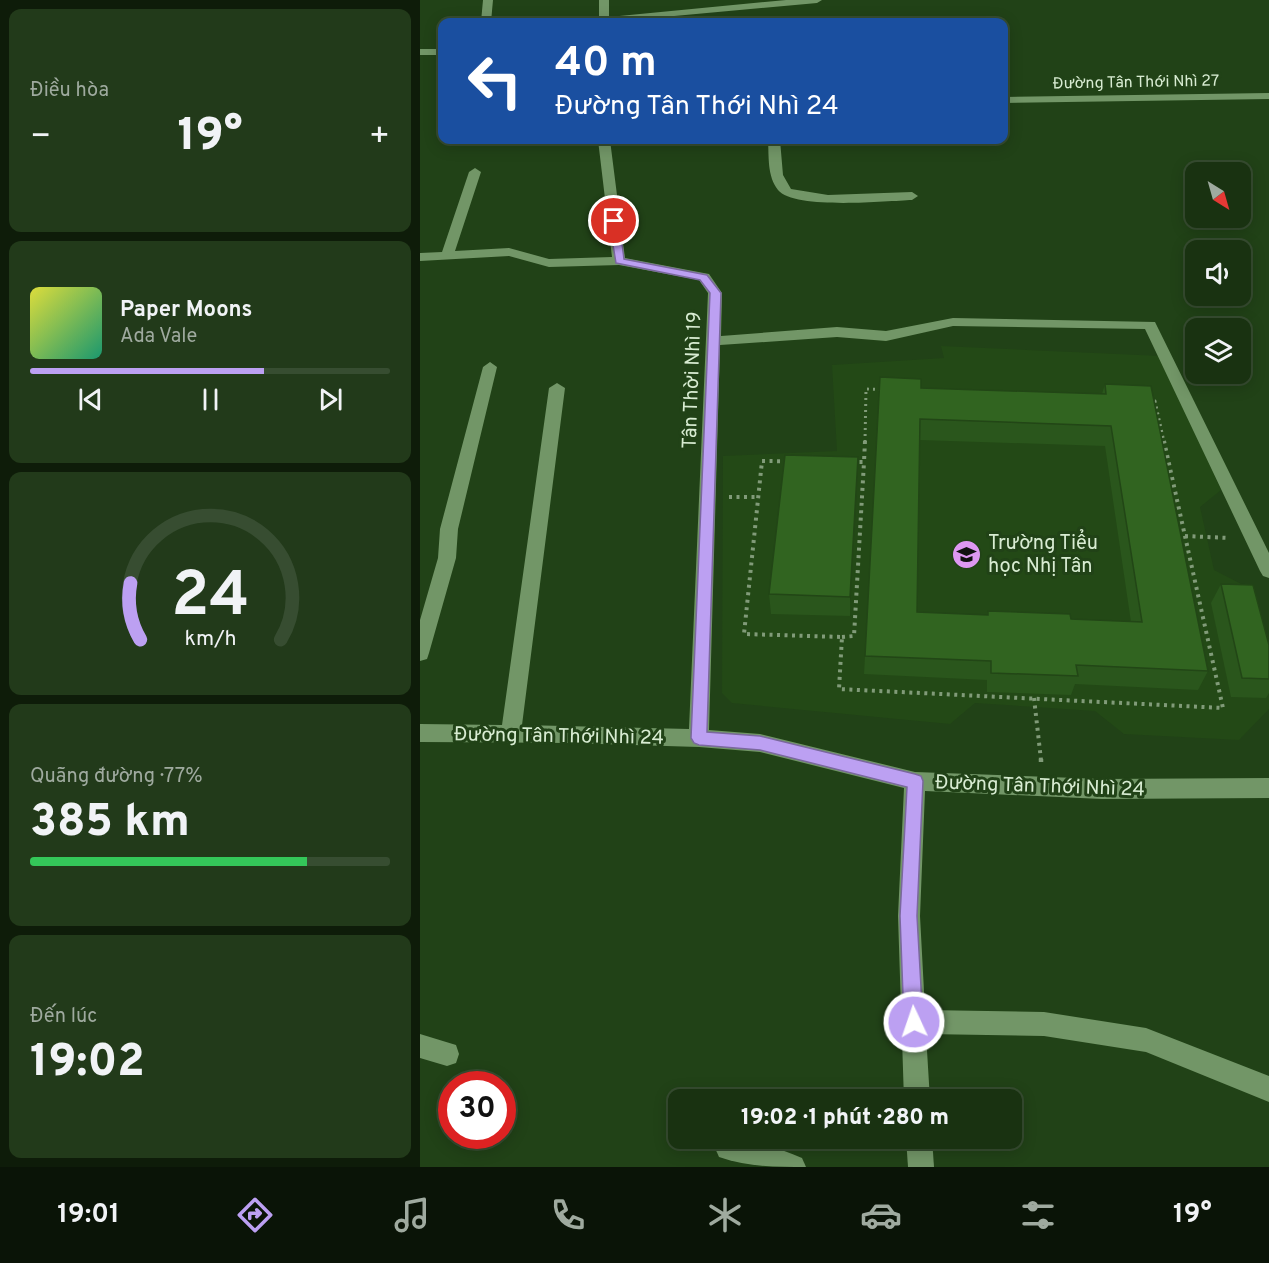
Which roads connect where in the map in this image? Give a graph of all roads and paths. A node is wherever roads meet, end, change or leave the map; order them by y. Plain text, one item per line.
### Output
1 (488, 0) edge
2 (604, 0) edge
3 (817, 0) edge
4 (486, 18) edge
5 (604, 18) edge
6 (634, 18) edge
7 (438, 51) edge
8 (420, 52) edge
9 (1269, 96) edge
10 (1008, 100) edge
11 (604, 144) edge
12 (774, 144) edge
13 (475, 172) dead end
14 (912, 196) dead end
15 (447, 256) junction
16 (420, 257) edge
17 (619, 261) junction
18 (713, 341) junction
19 (490, 367) dead end
20 (557, 387) dead end
21 (864, 462) junction
22 (1185, 536) junction
23 (1254, 539) junction
24 (1269, 571) edge
25 (842, 637) junction
26 (420, 653) edge
27 (1034, 698) junction
28 (420, 734) edge
29 (511, 734) junction
30 (699, 738) junction
31 (915, 781) junction
32 (1044, 787) junction
33 (1269, 788) edge
34 (914, 1022) junction
35 (420, 1046) edge
36 (447, 1054) dead end
37 (917, 1089) edge
38 (1269, 1089) edge
39 (731, 1149) edge
40 (920, 1149) edge
41 (793, 1167) edge
42 (921, 1167) edge

1 - 4 street
2 - 5 street
3 - 6 street
7 - 8 street
9 - 10 street, Đường Tân Thới Nhì 27
11 - 17 street
12 - 14 street
13 - 15 street
15 - 16 street, Tân Thời Nhì 19
15 - 17 street, Tân Thời Nhì 19
17 - 18 street, Tân Thời Nhì 19
18 - 23 street
18 - 30 street, Tân Thời Nhì 19
19 - 26 street
20 - 29 street
21 - 22 path
21 - 25 path
21 - 25 path
22 - 23 path
22 - 27 path
23 - 24 street
25 - 27 path
27 - 32 path
28 - 29 street, Đường Tân Thới Nhì 24
29 - 30 street, Đường Tân Thới Nhì 24
30 - 31 street, Đường Tân Thới Nhì 24
31 - 32 street, Đường Tân Thới Nhì 24
31 - 34 street
32 - 33 street, Đường Tân Thới Nhì 24
34 - 37 street
34 - 38 street
35 - 36 street
39 - 41 street
40 - 42 street

